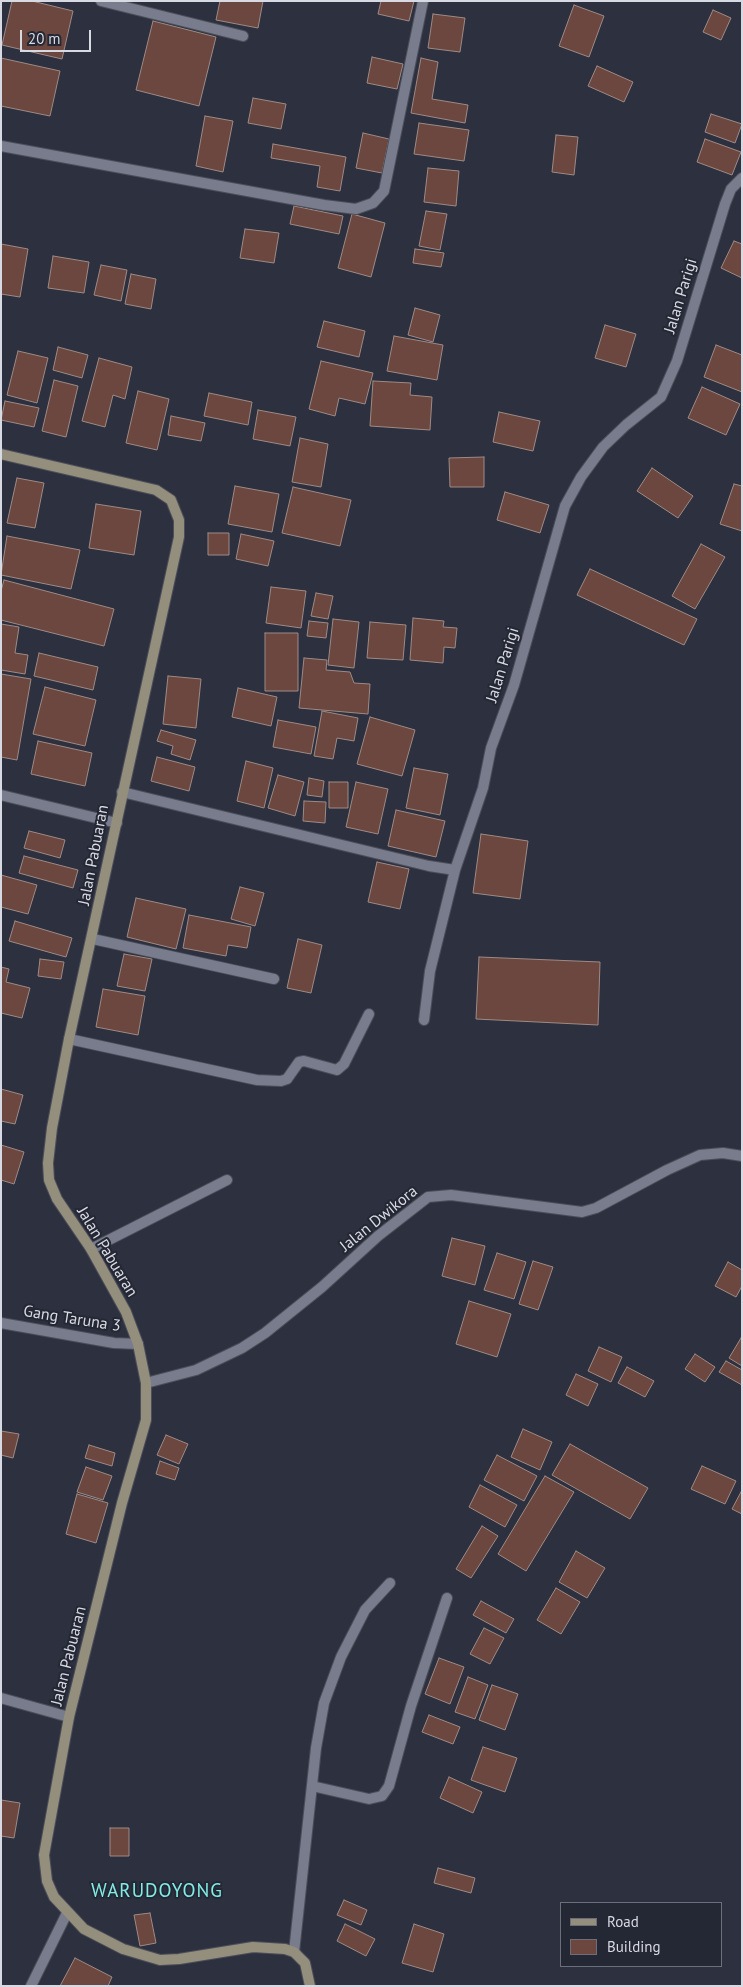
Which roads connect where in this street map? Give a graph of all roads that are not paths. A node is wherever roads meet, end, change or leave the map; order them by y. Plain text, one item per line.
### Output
1 (101, 1) edge
2 (424, 1) edge
3 (243, 36) dead end
4 (1, 146) edge
5 (742, 178) edge
6 (1, 454) edge
7 (122, 792) junction
8 (1, 795) edge
9 (117, 823) junction
10 (452, 870) junction
11 (93, 939) junction
12 (274, 979) dead end
13 (369, 1014) dead end
14 (424, 1020) dead end
15 (69, 1039) junction
16 (742, 1156) edge
17 (227, 1180) dead end
18 (91, 1249) junction
19 (1, 1322) edge
20 (138, 1344) junction
21 (146, 1383) junction
22 (390, 1583) dead end
23 (447, 1598) dead end
24 (1, 1698) edge
25 (69, 1717) junction
26 (312, 1786) junction
27 (67, 1913) junction
28 (294, 1952) junction
29 (31, 1986) edge
30 (310, 1986) edge

1 - 3 street
2 - 4 street
5 - 10 street, Jalan Parigi
6 - 7 street, Jalan Pabuaran
7 - 9 street, Jalan Pabuaran
7 - 10 street
8 - 9 street
9 - 11 street, Jalan Pabuaran
10 - 14 street, Jalan Parigi
11 - 12 street
11 - 15 street, Jalan Pabuaran
13 - 15 street
15 - 18 street, Jalan Pabuaran
16 - 21 street, Jalan Dwikora
17 - 18 street
18 - 20 street, Jalan Pabuaran
19 - 20 street, Gang Taruna 3
20 - 21 street, Jalan Pabuaran
21 - 25 street, Jalan Pabuaran
22 - 26 street
23 - 26 street
24 - 25 street
25 - 27 street, Jalan Pabuaran
26 - 28 street
27 - 28 street, Jalan Pabuaran
27 - 29 street
28 - 30 street

